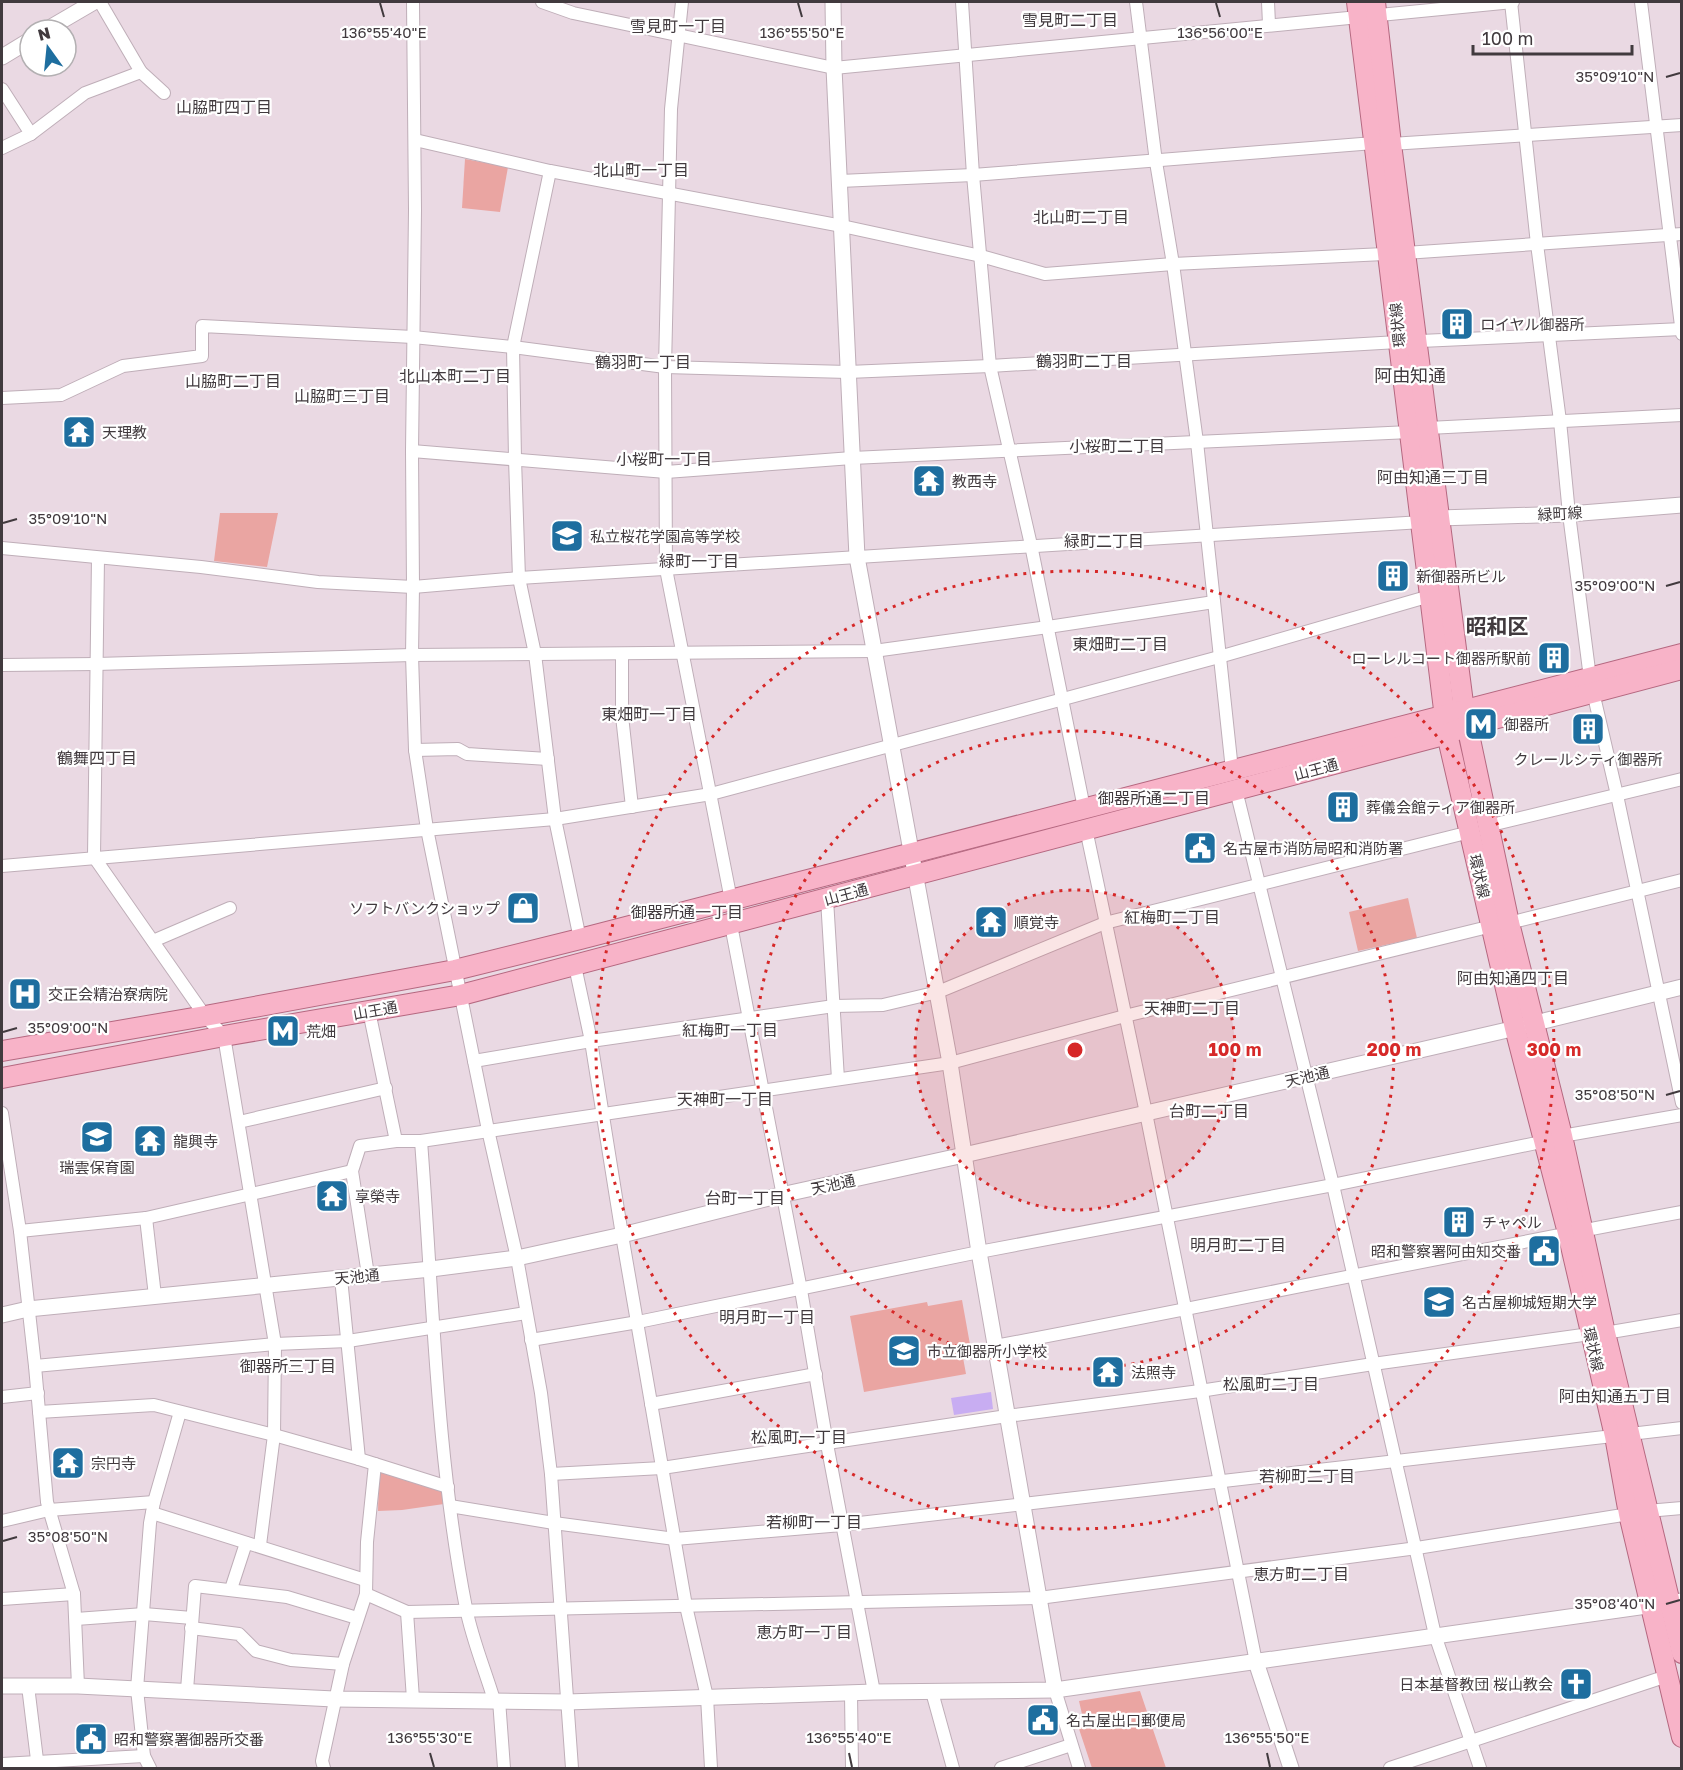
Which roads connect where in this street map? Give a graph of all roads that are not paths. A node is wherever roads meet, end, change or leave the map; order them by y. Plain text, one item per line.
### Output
1 (94, 2) edge
2 (100, 2) edge
3 (413, 2) edge
4 (542, 2) edge
5 (682, 2) edge
6 (833, 2) edge
7 (962, 2) edge
8 (1136, 2) edge
9 (1268, 2) edge
10 (1512, 2) edge
11 (1641, 2) edge
12 (574, 7) edge
13 (1367, 9) edge
14 (67, 18) edge
15 (1269, 24) junction
16 (679, 34) junction
17 (1141, 36) junction
18 (18, 47) edge
19 (966, 55) junction
20 (2, 57) edge
21 (834, 68) junction
22 (141, 72) junction
23 (2, 88) edge
24 (164, 93) dead end
25 (1682, 125) edge
26 (1656, 127) junction
27 (31, 134) junction
28 (1526, 136) junction
29 (415, 140) junction
30 (1382, 144) junction
31 (2, 148) edge
32 (1156, 162) junction
33 (550, 171) junction
34 (974, 175) junction
35 (840, 181) junction
36 (669, 194) junction
37 (842, 226) junction
38 (1675, 235) edge
39 (1537, 244) junction
40 (1397, 253) junction
41 (981, 256) junction
42 (1173, 264) junction
43 (1681, 329) edge
44 (1682, 334) edge
45 (1548, 335) junction
46 (413, 337) junction
47 (1407, 342) junction
48 (513, 347) junction
49 (1186, 354) junction
50 (990, 366) junction
51 (665, 367) junction
52 (848, 372) junction
53 (2, 398) edge
54 (1682, 415) edge
55 (1560, 421) junction
56 (1419, 430) junction
57 (1197, 442) junction
58 (1009, 449) junction
59 (412, 451) junction
60 (852, 458) junction
61 (515, 459) junction
62 (666, 472) junction
63 (1682, 505) edge
64 (1569, 514) junction
65 (1431, 520) junction
66 (1206, 535) junction
67 (1031, 545) junction
68 (2, 548) edge
69 (857, 557) junction
70 (98, 558) junction
71 (666, 569) junction
72 (519, 578) junction
73 (413, 587) junction
74 (1430, 596) junction
75 (1214, 602) junction
76 (1048, 627) junction
77 (874, 651) junction
78 (535, 654) junction
79 (622, 654) junction
80 (683, 654) junction
81 (1682, 654) edge
82 (412, 655) junction
83 (1219, 657) junction
84 (96, 664) junction
85 (2, 665) edge
86 (1682, 669) edge
87 (1592, 685) junction
88 (1063, 699) junction
89 (1465, 718) junction
90 (1446, 725) junction
91 (891, 746) junction
92 (415, 750) junction
93 (548, 759) junction
94 (1232, 770) junction
95 (1682, 779) edge
96 (1236, 790) junction
97 (711, 794) junction
98 (1617, 795) junction
99 (632, 807) junction
100 (1084, 808) junction
101 (555, 819) junction
102 (427, 829) junction
103 (1478, 829) junction
104 (1086, 830) junction
105 (910, 853) junction
106 (94, 857) junction
107 (2, 866) edge
108 (917, 875) junction
109 (1682, 880) edge
110 (1261, 885) junction
111 (1637, 892) junction
112 (827, 899) junction
113 (731, 900) junction
114 (230, 908) dead end
115 (1105, 923) junction
116 (1500, 924) junction
117 (731, 925) junction
118 (580, 939) junction
119 (153, 941) junction
120 (575, 966) junction
121 (455, 969) junction
122 (1283, 977) junction
123 (1682, 987) edge
124 (938, 992) junction
125 (1659, 992) junction
126 (461, 995) junction
127 (834, 1006) junction
128 (369, 1011) junction
129 (205, 1016) junction
130 (1125, 1016) junction
131 (749, 1018) junction
132 (1524, 1025) junction
133 (224, 1036) junction
134 (591, 1041) junction
135 (2, 1051) edge
136 (474, 1061) junction
137 (950, 1063) junction
138 (1307, 1076) junction
139 (2, 1078) edge
140 (838, 1079) junction
141 (386, 1088) junction
142 (762, 1090) junction
143 (1682, 1103) edge
144 (2, 1113) edge
145 (1146, 1113) junction
146 (602, 1114) junction
147 (1682, 1115) edge
148 (239, 1122) junction
149 (488, 1130) junction
150 (1554, 1139) junction
151 (396, 1141) junction
152 (421, 1141) junction
153 (964, 1155) junction
154 (352, 1171) junction
155 (1333, 1185) junction
156 (251, 1195) junction
157 (782, 1195) junction
158 (1682, 1212) edge
159 (1167, 1217) junction
160 (146, 1218) junction
161 (20, 1231) junction
162 (1576, 1232) junction
163 (622, 1235) junction
164 (979, 1252) junction
165 (517, 1258) junction
166 (431, 1269) junction
167 (368, 1275) junction
168 (1354, 1276) junction
169 (341, 1278) junction
170 (267, 1285) junction
171 (801, 1290) junction
172 (155, 1296) junction
173 (28, 1309) junction
174 (1185, 1311) junction
175 (526, 1313) junction
176 (2, 1315) edge
177 (1682, 1320) edge
178 (638, 1322) junction
179 (433, 1328) junction
180 (1598, 1333) junction
181 (531, 1340) junction
182 (348, 1341) junction
183 (275, 1344) junction
184 (995, 1346) junction
185 (1373, 1364) junction
186 (35, 1366) junction
187 (816, 1374) junction
188 (1200, 1391) junction
189 (38, 1393) junction
190 (2, 1397) edge
191 (651, 1404) junction
192 (39, 1412) junction
193 (180, 1412) junction
194 (1007, 1416) junction
195 (1682, 1428) edge
196 (274, 1435) junction
197 (1622, 1435) junction
198 (827, 1444) junction
199 (359, 1459) junction
200 (1397, 1461) junction
201 (375, 1464) junction
202 (662, 1468) junction
203 (551, 1474) junction
204 (1220, 1482) junction
205 (448, 1487) junction
206 (1022, 1504) junction
207 (450, 1506) junction
208 (153, 1508) junction
209 (1682, 1508) edge
210 (49, 1510) junction
211 (1638, 1513) junction
212 (2, 1521) edge
213 (554, 1523) junction
214 (842, 1525) junction
215 (675, 1539) junction
216 (246, 1543) junction
217 (260, 1545) junction
218 (1417, 1548) junction
219 (1238, 1573) junction
220 (365, 1580) junction
221 (231, 1589) junction
222 (74, 1594) junction
223 (366, 1594) junction
224 (1038, 1598) junction
225 (2, 1599) edge
226 (858, 1601) junction
227 (1667, 1603) edge
228 (686, 1606) junction
229 (466, 1610) junction
230 (560, 1610) junction
231 (407, 1612) junction
232 (144, 1614) junction
233 (357, 1618) junction
234 (76, 1619) junction
235 (191, 1623) junction
236 (1435, 1635) junction
237 (1682, 1653) edge
238 (1256, 1662) junction
239 (343, 1664) junction
240 (1666, 1676) junction
241 (2, 1686) edge
242 (28, 1686) junction
243 (78, 1686) junction
244 (137, 1689) junction
245 (187, 1690) junction
246 (1055, 1690) junction
247 (874, 1692) junction
248 (932, 1692) junction
249 (851, 1694) junction
250 (707, 1697) junction
251 (334, 1699) junction
252 (413, 1699) junction
253 (497, 1700) junction
254 (567, 1702) junction
255 (1682, 1737) edge
256 (1471, 1742) junction
257 (1071, 1745) junction
258 (144, 1756) junction
259 (2, 1764) edge
260 (38, 1765) edge
261 (150, 1768) edge
262 (324, 1768) edge
263 (504, 1768) edge
264 (572, 1768) edge
265 (711, 1768) edge
266 (852, 1768) edge
267 (953, 1768) edge
268 (1001, 1768) edge
269 (1079, 1768) edge
270 (1291, 1768) edge
271 (1390, 1768) edge
272 (1480, 1768) edge

1 - 14 street
2 - 22 street
3 - 29 street
4 - 12 street
5 - 16 street
6 - 21 street
7 - 19 street
8 - 17 street
9 - 15 street
10 - 13 street
10 - 28 street
11 - 26 street
12 - 16 street
13 - 15 street
13 - 30 main road, 環状線
15 - 17 street
16 - 21 street
16 - 36 street
17 - 19 street
17 - 32 street
18 - 20 street
19 - 21 street
19 - 34 street
21 - 35 street
22 - 24 street
22 - 27 street
23 - 27 street
25 - 26 street
26 - 28 street
26 - 38 street
27 - 31 street
28 - 30 street
28 - 39 street
29 - 33 street
29 - 46 street
30 - 32 street
30 - 40 main road, 環状線
32 - 34 street
32 - 42 street
33 - 36 street
33 - 48 street
34 - 35 street
34 - 41 street
35 - 37 street
36 - 37 street
36 - 51 street
37 - 41 street
37 - 52 street
38 - 39 street
38 - 43 street
39 - 40 street
39 - 45 street
40 - 42 street
40 - 47 main road, 環状線
41 - 42 street
41 - 50 street
42 - 49 street
43 - 44 street
43 - 45 street
45 - 47 street
45 - 55 street
46 - 48 street
46 - 53 street
46 - 59 street
47 - 49 street
47 - 56 main road, 環状線
48 - 51 street
48 - 61 street
49 - 50 street
49 - 57 street
50 - 52 street
50 - 58 street
51 - 52 street
51 - 62 street
52 - 60 street
54 - 55 street
55 - 56 street
55 - 64 street
56 - 57 street
56 - 65 main road, 環状線
57 - 58 street
57 - 66 street
58 - 60 street
58 - 67 street
59 - 61 street
59 - 73 street
60 - 62 street
60 - 69 street
61 - 62 street
61 - 72 street
62 - 71 street
63 - 64 street, 緑町線
64 - 65 street, 緑町線
64 - 87 street
65 - 66 street
65 - 74 main road, 環状線
65 - 89 main road, 環状線
66 - 67 street
66 - 75 street
67 - 69 street
67 - 76 street
68 - 70 street
69 - 71 street
69 - 77 street
70 - 73 street
70 - 84 street
71 - 72 street
71 - 80 street
72 - 73 street
72 - 78 street
73 - 82 street
74 - 83 street
74 - 90 main road, 環状線
75 - 76 street
75 - 83 street
76 - 77 street
76 - 88 street
77 - 80 street
77 - 91 street
78 - 79 street
78 - 82 street
78 - 93 street
79 - 80 street
79 - 99 street
80 - 97 street
81 - 87 main road, 山王通
82 - 84 street
82 - 92 street
83 - 88 street
83 - 94 street
84 - 85 street
84 - 106 street
86 - 87 main road, 山王通
87 - 89 main road, 山王通
87 - 98 street
88 - 91 street
88 - 100 street
89 - 90 main road, 山王通
89 - 103 main road, 環状線
90 - 94 main road, 山王通
90 - 96 main road, 山王通
90 - 103 main road, 環状線
91 - 97 street
91 - 105 street
92 - 93 street
92 - 102 street
93 - 101 street
94 - 100 main road, 山王通
95 - 98 street
96 - 104 main road, 山王通
96 - 110 street
97 - 99 street
97 - 113 street
98 - 103 street
98 - 111 street
99 - 101 street
100 - 105 main road, 山王通
101 - 102 street
101 - 118 street
102 - 106 street
102 - 121 street
103 - 110 street
103 - 116 main road, 環状線
104 - 108 main road, 山王通
104 - 115 street
105 - 108 street
105 - 113 main road, 山王通
106 - 107 street
106 - 119 street
108 - 112 main road, 山王通
108 - 124 street
109 - 111 street
110 - 115 street
110 - 122 street
111 - 116 street
111 - 125 street
112 - 117 main road, 山王通
112 - 127 street
113 - 118 main road, 山王通
114 - 119 street
115 - 124 street
115 - 130 street
116 - 122 street
116 - 132 main road, 環状線
117 - 120 main road, 山王通
117 - 131 street
118 - 121 main road, 山王通
119 - 129 street
120 - 126 main road, 山王通
120 - 134 street
121 - 126 street
121 - 129 main road, 山王通
122 - 130 street
122 - 138 street
123 - 125 street, 天池通
124 - 127 street
124 - 137 street
125 - 132 street, 天池通
125 - 143 street
126 - 128 main road, 山王通
126 - 136 street
127 - 131 street
127 - 140 street
128 - 133 main road, 山王通
128 - 141 street
129 - 133 street
129 - 135 main road, 山王通
130 - 137 street
130 - 145 street
131 - 134 street
131 - 142 street
132 - 138 street, 天池通
132 - 150 main road, 環状線
133 - 139 main road, 山王通
133 - 148 street
134 - 136 street
134 - 146 street
136 - 149 street
137 - 140 street
137 - 153 street
138 - 145 street, 天池通
138 - 155 street
140 - 142 street
141 - 148 street
141 - 151 street
142 - 146 street
142 - 157 street
144 - 161 street
145 - 153 street, 天池通
145 - 159 street
146 - 149 street
146 - 163 street
147 - 150 street
148 - 156 street
149 - 152 street
149 - 165 street
150 - 155 street
150 - 162 main road, 環状線
151 - 152 street
151 - 154 street
152 - 166 street
153 - 157 street, 天池通
153 - 164 street
154 - 156 street
154 - 167 street
155 - 159 street
155 - 168 street
156 - 160 street
156 - 170 street
157 - 163 street, 天池通
157 - 171 street
158 - 162 street
159 - 164 street
159 - 174 street
160 - 161 street
160 - 172 street
161 - 173 street
162 - 168 street
162 - 180 main road, 環状線
163 - 165 street, 天池通
163 - 178 street
164 - 171 street
164 - 184 street
165 - 166 street, 天池通
165 - 175 street
166 - 167 street, 天池通
166 - 179 street
167 - 169 street, 天池通
168 - 174 street
168 - 185 street
169 - 170 street, 天池通
169 - 182 street
170 - 172 street, 天池通
170 - 183 street
171 - 178 street
171 - 187 street
172 - 173 street, 天池通
173 - 176 street, 天池通
173 - 186 street
174 - 184 street
174 - 188 street
175 - 179 street
175 - 181 street
177 - 180 street
178 - 181 street
178 - 191 street
179 - 182 street
179 - 205 street
180 - 185 street
180 - 197 main road, 環状線
181 - 203 street
182 - 183 street
182 - 199 street
183 - 186 street
183 - 196 street
184 - 194 street
185 - 188 street
185 - 200 street
186 - 189 street
187 - 191 street
187 - 198 street
188 - 194 street
188 - 204 street
189 - 190 street
189 - 192 street
191 - 202 street
192 - 193 street
192 - 210 street
193 - 196 street
193 - 208 street
194 - 198 street
194 - 206 street
195 - 197 street
196 - 199 street
196 - 217 street
197 - 200 street
197 - 211 main road, 環状線
198 - 202 street
198 - 214 street
199 - 201 street
200 - 204 street
200 - 218 street
201 - 205 street
201 - 220 street
202 - 203 street
202 - 215 street
203 - 213 street
204 - 206 street
204 - 219 street
205 - 207 street
206 - 214 street
206 - 224 street
207 - 213 street
207 - 229 street
208 - 210 street
208 - 216 street
208 - 232 street
209 - 211 street
210 - 212 street
210 - 222 street
211 - 218 street
211 - 227 main road, 環状線
213 - 215 street
213 - 230 street
214 - 215 street
214 - 226 street
215 - 228 street
216 - 217 street
216 - 221 street
217 - 220 street
218 - 219 street
218 - 236 street
219 - 224 street
219 - 238 street
220 - 223 street
221 - 233 street
221 - 235 street
222 - 225 street
222 - 234 street
223 - 231 street
223 - 233 street
224 - 226 street
224 - 246 street
226 - 228 street
226 - 247 street
227 - 236 street
227 - 237 main road, 環状線
227 - 240 main road, 環状線
228 - 230 street
228 - 250 street
229 - 230 street
229 - 231 street
229 - 253 street
230 - 254 street
231 - 252 street
232 - 234 street
232 - 235 street
232 - 244 street
233 - 239 street
234 - 243 street
235 - 239 street
235 - 245 street
236 - 238 street
236 - 256 street
238 - 246 street
238 - 270 street
239 - 251 street
240 - 255 main road, 環状線
240 - 256 street
241 - 242 street
242 - 243 street
242 - 260 street
243 - 244 street
244 - 245 street
244 - 258 street
245 - 251 street
246 - 248 street
246 - 257 street
247 - 248 street
247 - 249 street
248 - 267 street
249 - 250 street
249 - 266 street
250 - 254 street
250 - 265 street
251 - 252 street
251 - 262 street
252 - 253 street
253 - 254 street
253 - 263 street
254 - 264 street
256 - 271 street
256 - 272 street
257 - 268 street
257 - 269 street
258 - 260 street
258 - 261 street
259 - 260 street

